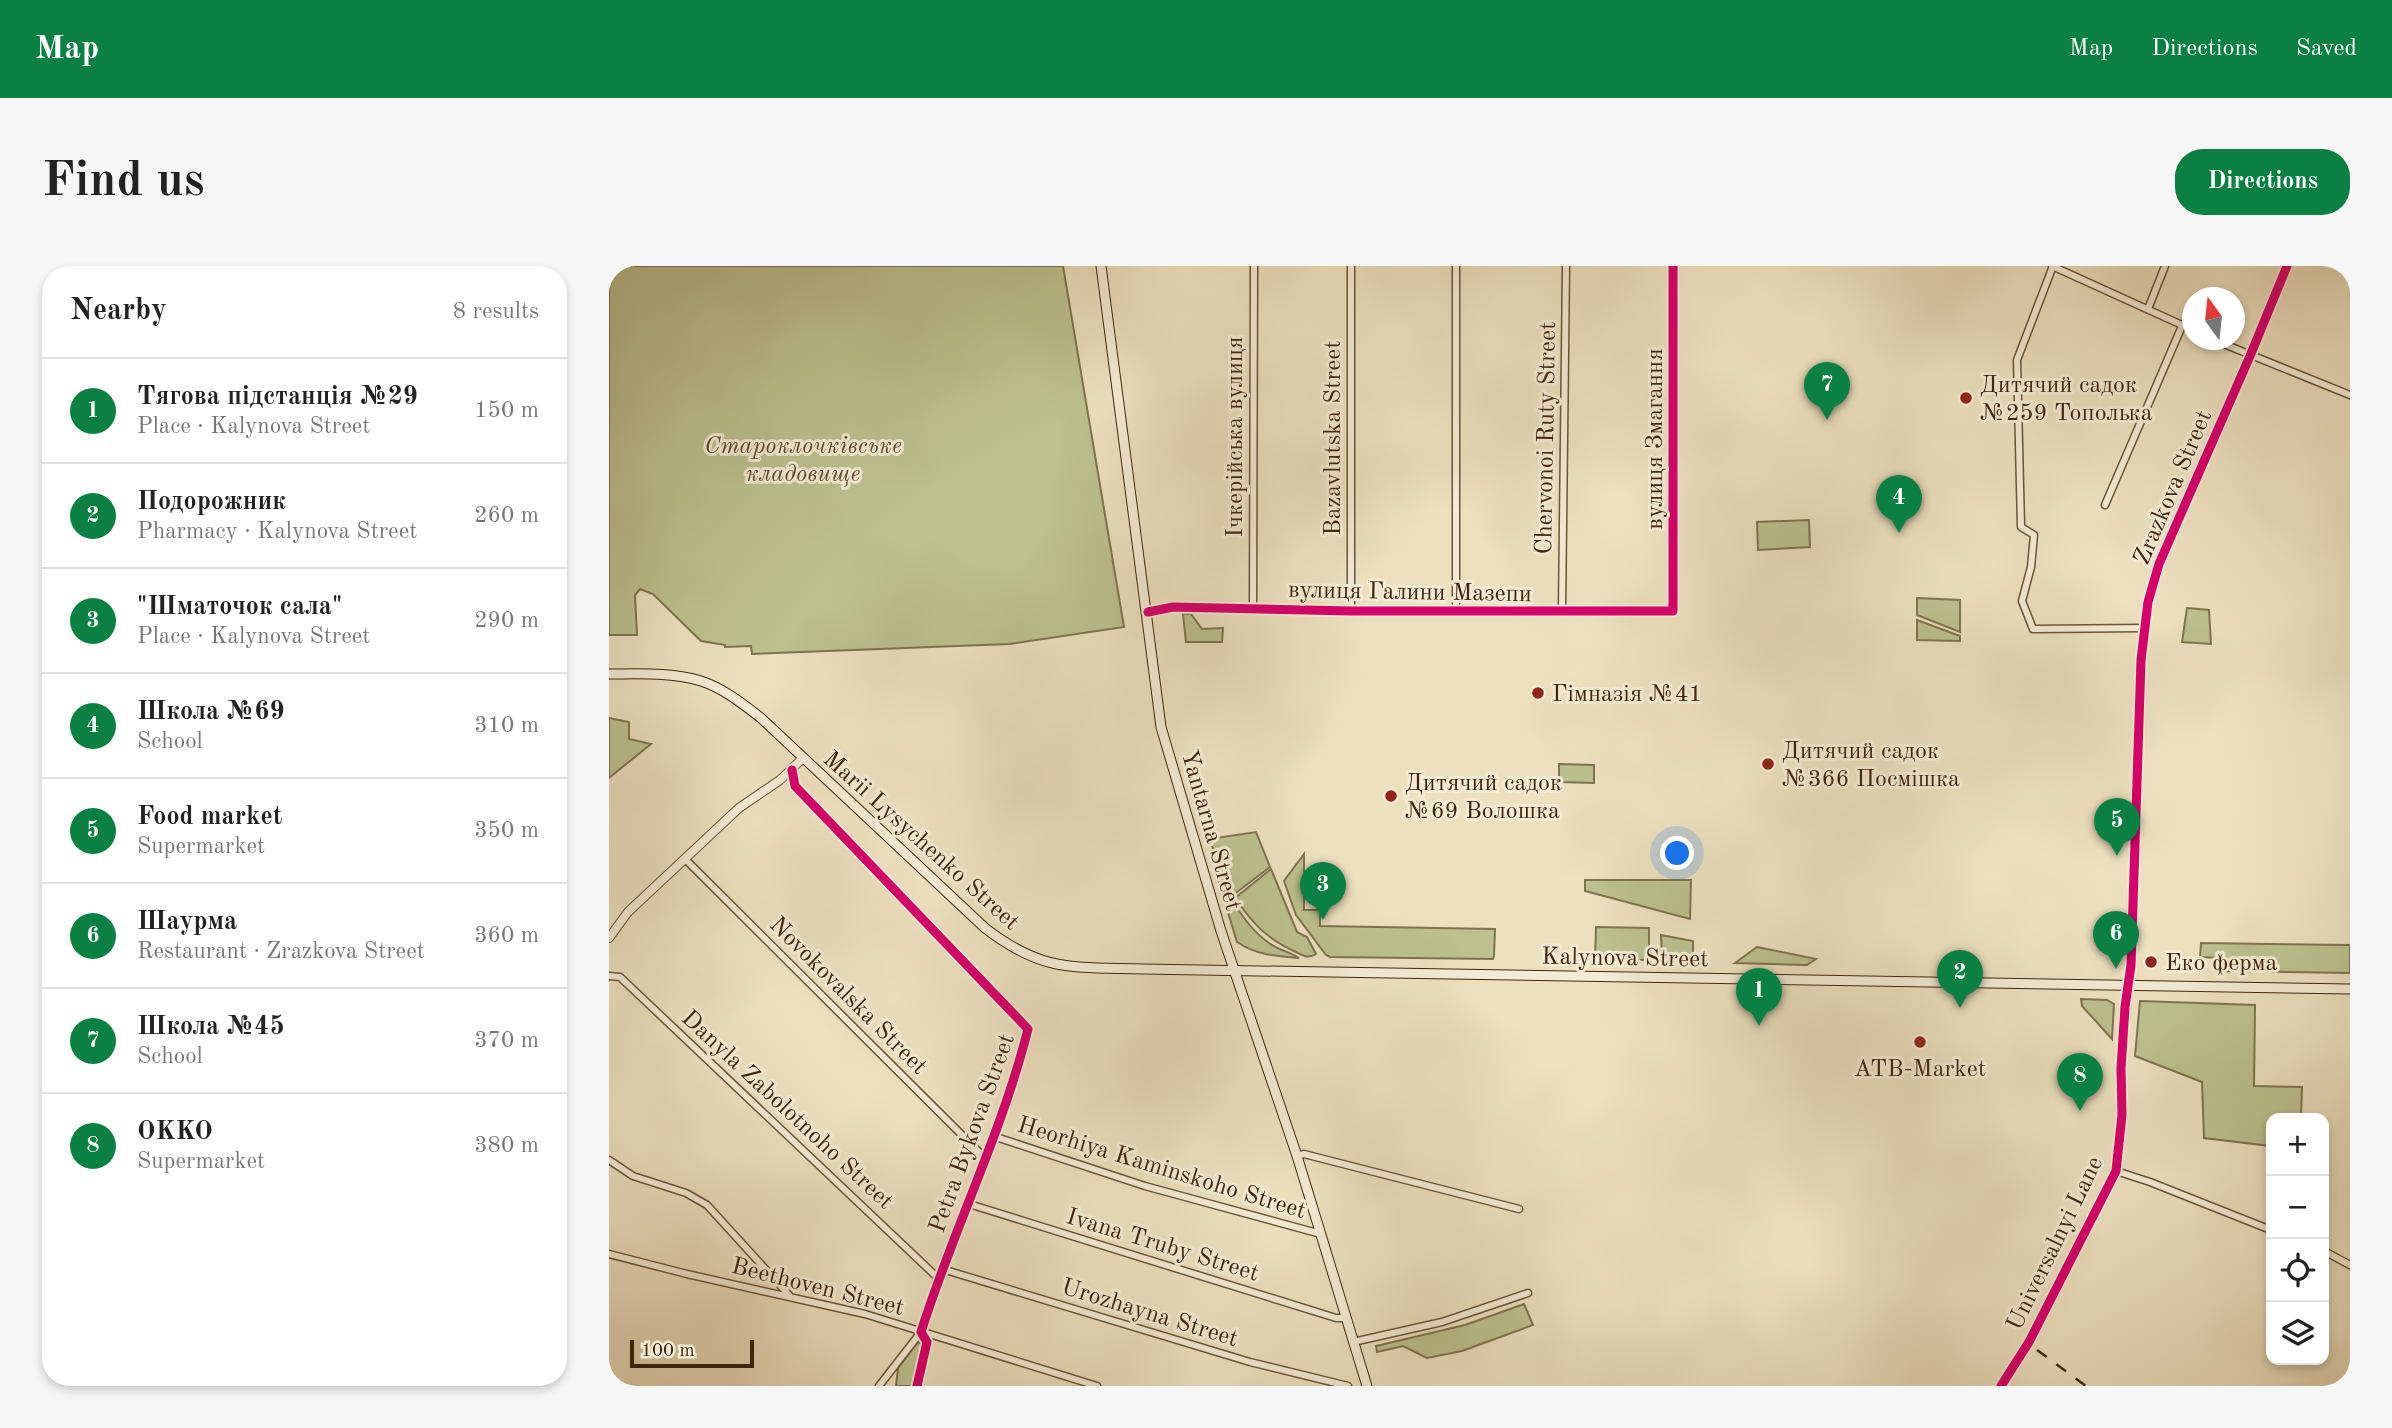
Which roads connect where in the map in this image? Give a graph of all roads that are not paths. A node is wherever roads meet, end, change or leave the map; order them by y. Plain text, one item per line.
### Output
1 (1101, 266) edge
2 (1254, 266) edge
3 (1351, 266) edge
4 (1456, 266) edge
5 (1566, 266) edge
6 (1673, 266) edge
7 (2053, 266) edge
8 (2165, 266) edge
9 (2287, 266) edge
10 (2148, 309) junction
11 (2182, 326) joint
12 (2236, 350) edge
13 (2250, 356) junction
14 (2350, 394) edge
15 (2105, 505) dead end
16 (1253, 608) junction
17 (1351, 611) junction
18 (1456, 611) junction
19 (1562, 611) junction
20 (1673, 611) joint
21 (1148, 612) junction
22 (2144, 628) junction
23 (609, 674) edge
24 (803, 758) junction
25 (792, 770) junction
26 (685, 859) junction
27 (610, 934) edge
28 (1234, 971) junction
29 (609, 976) edge
30 (2129, 985) junction
31 (2350, 989) edge
32 (993, 1136) junction
33 (1297, 1156) junction
34 (985, 1158) junction
35 (609, 1160) edge
36 (2116, 1171) junction
37 (969, 1204) junction
38 (1519, 1209) dead end
39 (2266, 1228) edge
40 (1321, 1234) junction
41 (609, 1254) edge
42 (2329, 1254) edge
43 (2350, 1265) edge
44 (942, 1269) junction
45 (938, 1278) junction
46 (1528, 1293) dead end
47 (790, 1297) junction
48 (1346, 1318) junction
49 (921, 1332) junction
50 (1353, 1342) junction
51 (879, 1386) edge
52 (917, 1386) edge
53 (1097, 1386) edge
54 (1348, 1386) edge
55 (1367, 1386) edge
56 (2001, 1386) edge

1 - 21 main road, Yantarna Street
2 - 16 street, Ічкерійська вулиця
3 - 17 street, Bazavlutska Street
4 - 18 street
5 - 19 street, Chervonoi Ruty Street
6 - 20 street, вулиця Змагання
7 - 10 street
7 - 22 street
8 - 10 street
9 - 13 street, Zrazkova Street
10 - 11 street
11 - 15 street
12 - 13 street
13 - 14 street
13 - 22 street, Zrazkova Street
16 - 17 street, вулиця Галини Мазепи
16 - 21 street, вулиця Галини Мазепи
17 - 18 street, вулиця Галини Мазепи
18 - 19 street, вулиця Галини Мазепи
19 - 20 street, вулиця Галини Мазепи
21 - 28 main road, Yantarna Street
22 - 30 street, Zrazkova Street
23 - 24 main road, Marii Lysychenko Street
24 - 25 street
24 - 28 main road, Marii Lysychenko Street
25 - 26 street
25 - 32 street, Petra Bykova Street
26 - 27 street
26 - 34 street, Novokovalska Street
28 - 30 main road, Kalynova Street
28 - 33 main road, Yantarna Street
29 - 45 street, Danyla Zabolotnoho Street
30 - 31 main road, Kalynova Street
30 - 36 street, Universalnyi Lane
32 - 34 street, Petra Bykova Street
32 - 40 street, Heorhiya Kaminskoho Street
33 - 38 street
33 - 40 main road, Yantarna Street
34 - 37 street, Petra Bykova Street
35 - 47 street
36 - 39 street
36 - 56 street, Universalnyi Lane
37 - 44 street, Petra Bykova Street
37 - 48 street, Ivana Truby Street
40 - 48 main road, Yantarna Street
41 - 47 street, Beethoven Street
42 - 43 street
44 - 45 street, Petra Bykova Street
44 - 54 street, Urozhayna Street
45 - 49 street, Petra Bykova Street
46 - 50 street
47 - 49 street, Beethoven Street
48 - 50 main road, Yantarna Street
49 - 51 street
49 - 52 street, Petra Bykova Street
49 - 53 street, Beethoven Street
50 - 55 main road, Yantarna Street

